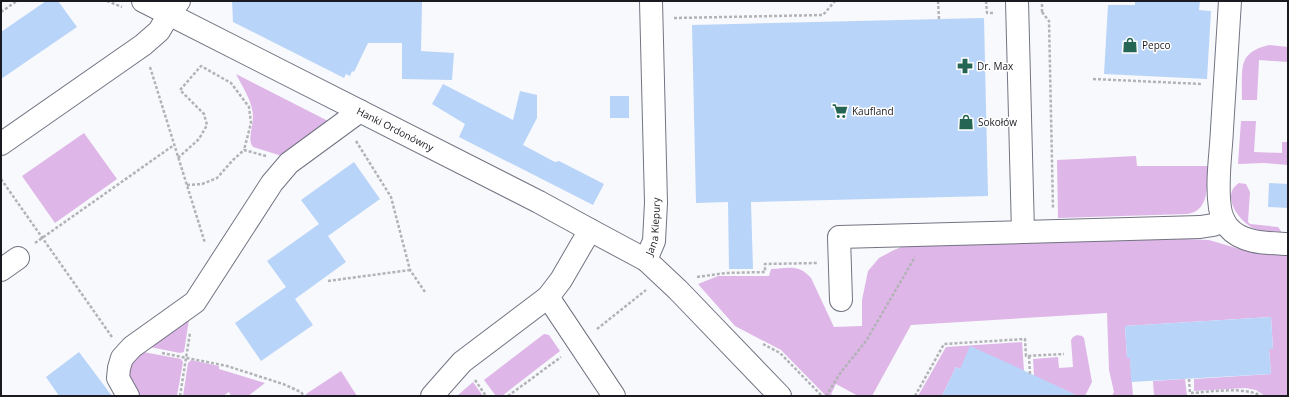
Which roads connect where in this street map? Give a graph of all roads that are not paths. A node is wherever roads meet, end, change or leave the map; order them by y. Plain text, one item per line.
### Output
1 (143, 1) edge
2 (651, 1) edge
3 (1017, 1) edge
4 (1230, 1) edge
5 (174, 8) edge
6 (360, 111) junction
7 (1, 144) edge
8 (1224, 221) junction
9 (590, 230) junction
10 (1023, 232) junction
11 (1288, 244) edge
12 (646, 260) junction
13 (548, 297) junction
14 (841, 300) dead end
15 (128, 396) edge
16 (432, 396) edge
17 (614, 396) edge
18 (780, 396) edge

1 - 5 street, Hanki Ordonówny
2 - 12 street, Jana Kiepury
3 - 10 street
4 - 8 street
5 - 6 street, Hanki Ordonówny
5 - 7 street
6 - 9 street, Hanki Ordonówny
6 - 15 street
8 - 10 street
8 - 11 street
9 - 12 street, Hanki Ordonówny
9 - 13 street
10 - 14 street
12 - 18 street, Jana Kiepury
13 - 16 street
13 - 17 street

